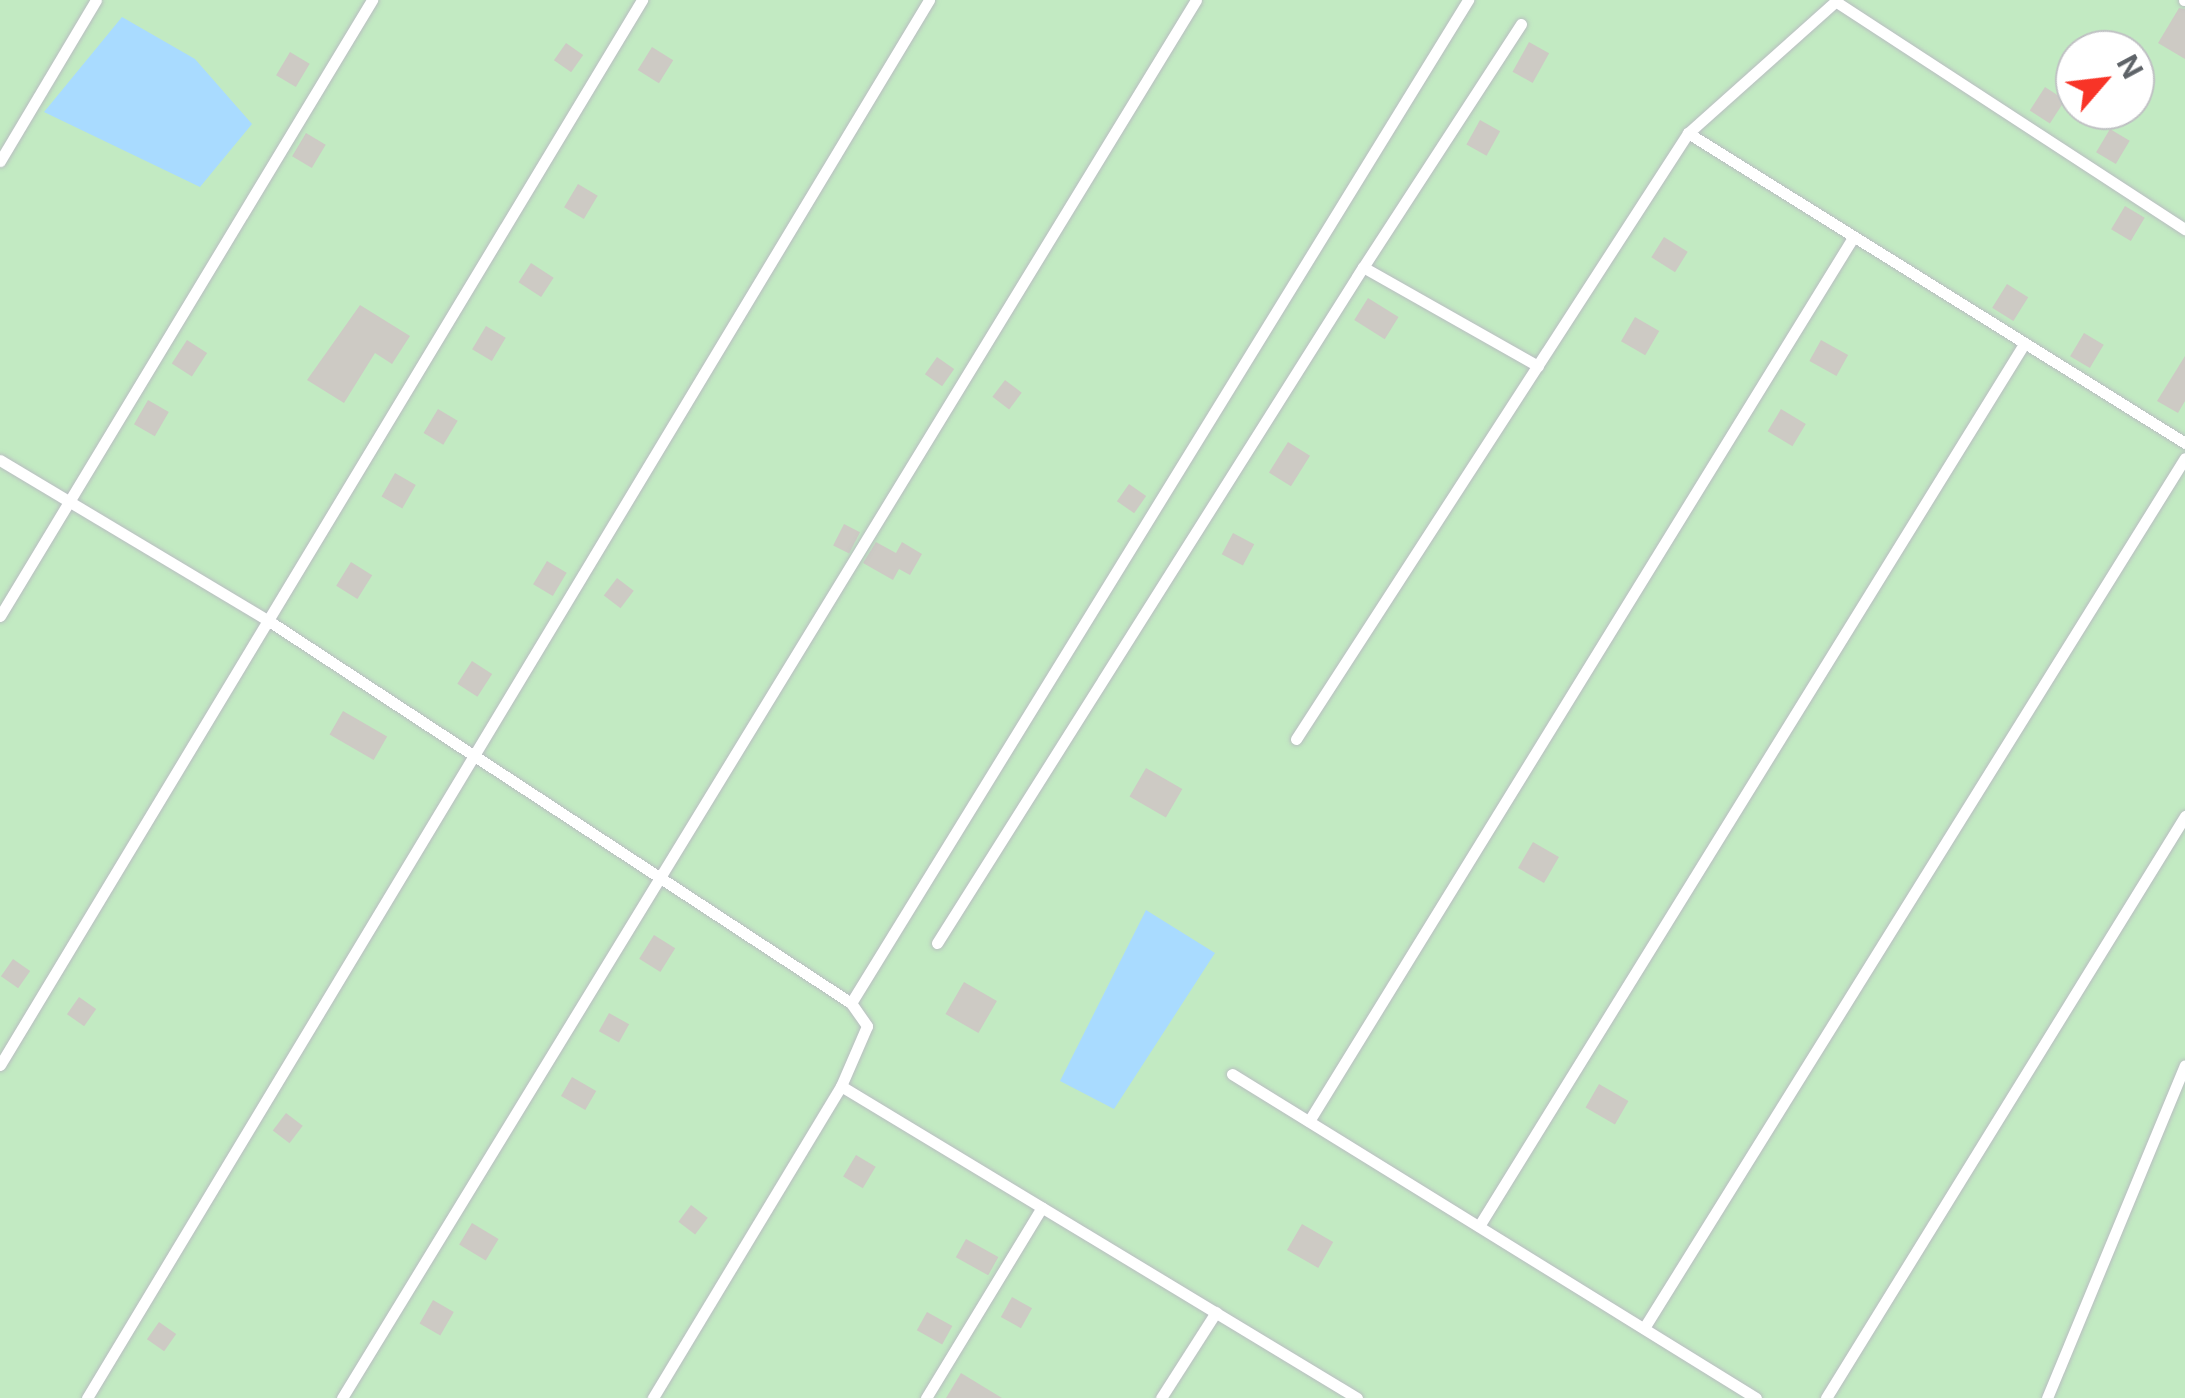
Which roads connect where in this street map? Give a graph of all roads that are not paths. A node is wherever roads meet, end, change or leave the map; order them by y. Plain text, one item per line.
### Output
1 (96, 0) edge
2 (372, 0) edge
3 (642, 0) edge
4 (929, 0) edge
5 (1196, 0) edge
6 (1468, 0) edge
7 (1836, 1) edge
8 (1521, 24) dead end
9 (1688, 133) junction
10 (0, 162) edge
11 (2185, 229) edge
12 (1852, 239) junction
13 (1364, 267) junction
14 (2024, 344) junction
15 (1538, 366) junction
16 (2185, 443) edge
17 (2185, 458) edge
18 (0, 460) edge
19 (70, 502) junction
20 (0, 616) edge
21 (272, 622) junction
22 (1296, 739) dead end
23 (479, 758) junction
24 (2185, 816) edge
25 (659, 877) junction
26 (936, 943) dead end
27 (851, 1003) junction
28 (0, 1065) edge
29 (2185, 1066) edge
30 (1232, 1074) dead end
31 (841, 1086) junction
32 (1309, 1121) junction
33 (1042, 1208) junction
34 (1479, 1226) junction
35 (1216, 1312) junction
36 (1644, 1328) junction
37 (87, 1398) edge
38 (342, 1398) edge
39 (653, 1398) edge
40 (926, 1398) edge
41 (1161, 1398) edge
42 (1357, 1398) edge
43 (1756, 1398) edge
44 (1826, 1398) edge
45 (2047, 1398) edge

1 - 10 lane
2 - 19 lane
3 - 21 lane
4 - 23 lane
5 - 25 lane
6 - 27 lane
7 - 9 lane
7 - 11 lane
8 - 13 lane
9 - 12 lane
9 - 15 lane
12 - 14 lane
12 - 32 lane
13 - 15 lane
13 - 26 lane
14 - 16 lane
14 - 34 lane
15 - 22 lane
17 - 36 lane
18 - 19 lane
19 - 20 lane
19 - 21 lane
21 - 23 lane
21 - 28 lane
23 - 25 lane
23 - 37 lane
24 - 44 lane
25 - 27 lane
25 - 38 lane
27 - 31 lane
29 - 45 lane
30 - 32 lane
31 - 33 lane
31 - 39 lane
32 - 34 lane
33 - 35 lane
33 - 40 lane
34 - 36 lane
35 - 41 lane
35 - 42 lane
36 - 43 lane

